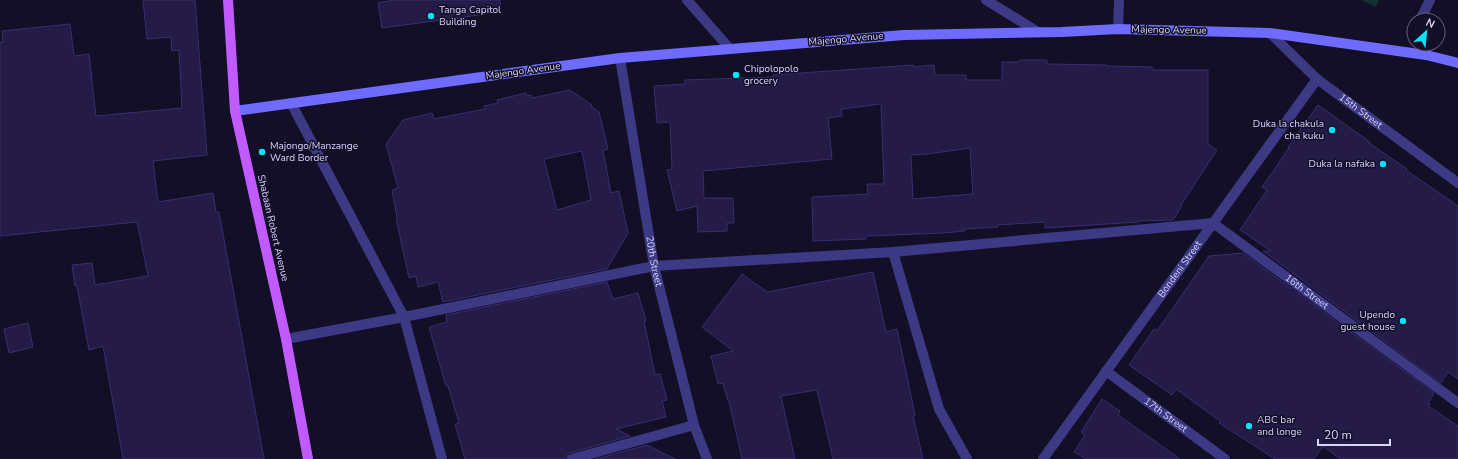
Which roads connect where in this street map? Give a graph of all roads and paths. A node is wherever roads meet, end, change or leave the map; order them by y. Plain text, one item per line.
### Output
1 (228, 0) edge
2 (687, 0) edge
3 (986, 0) edge
4 (1119, 0) edge
5 (1430, 0) edge
6 (1424, 12) edge
7 (1118, 29) junction
8 (1038, 32) junction
9 (1270, 33) junction
10 (730, 49) junction
11 (1425, 52) edge
12 (1426, 55) junction
13 (620, 58) junction
14 (1458, 63) edge
15 (1317, 79) junction
16 (291, 103) junction
17 (235, 111) junction
18 (1458, 183) edge
19 (1213, 223) junction
20 (893, 252) junction
21 (654, 266) junction
22 (404, 317) junction
23 (286, 339) junction
24 (1106, 371) junction
25 (1458, 403) edge
26 (694, 425) junction
27 (308, 459) edge
28 (442, 459) edge
29 (572, 459) edge
30 (707, 459) edge
31 (968, 459) edge
32 (1043, 459) edge
33 (1225, 459) edge

1 - 17 main road, Shabaan Robert Avenue
2 - 10 street
3 - 8 street
4 - 7 street
5 - 6 street
7 - 8 street, Majengo Avenue
7 - 9 street, Majengo Avenue
8 - 10 street, Majengo Avenue
9 - 12 street, Majengo Avenue
9 - 15 street, 15th Street
10 - 13 street, Majengo Avenue
11 - 12 street
12 - 14 street, Majengo Avenue
13 - 16 street, Majengo Avenue
13 - 21 street, 20th Street
15 - 18 street, 15th Street
15 - 19 street, Bondeni Street
16 - 17 street, Majengo Avenue
16 - 22 street
17 - 23 main road, Shabaan Robert Avenue
19 - 20 street
19 - 24 street, Bondeni Street
19 - 25 street, 16th Street
20 - 21 street
20 - 31 street
21 - 22 street
21 - 26 street, 20th Street
22 - 23 street
22 - 28 street
23 - 27 main road, Shabaan Robert Avenue
24 - 32 street, Bondeni Street
24 - 33 street, 17th Street
26 - 29 street
26 - 30 street, 20th Street

